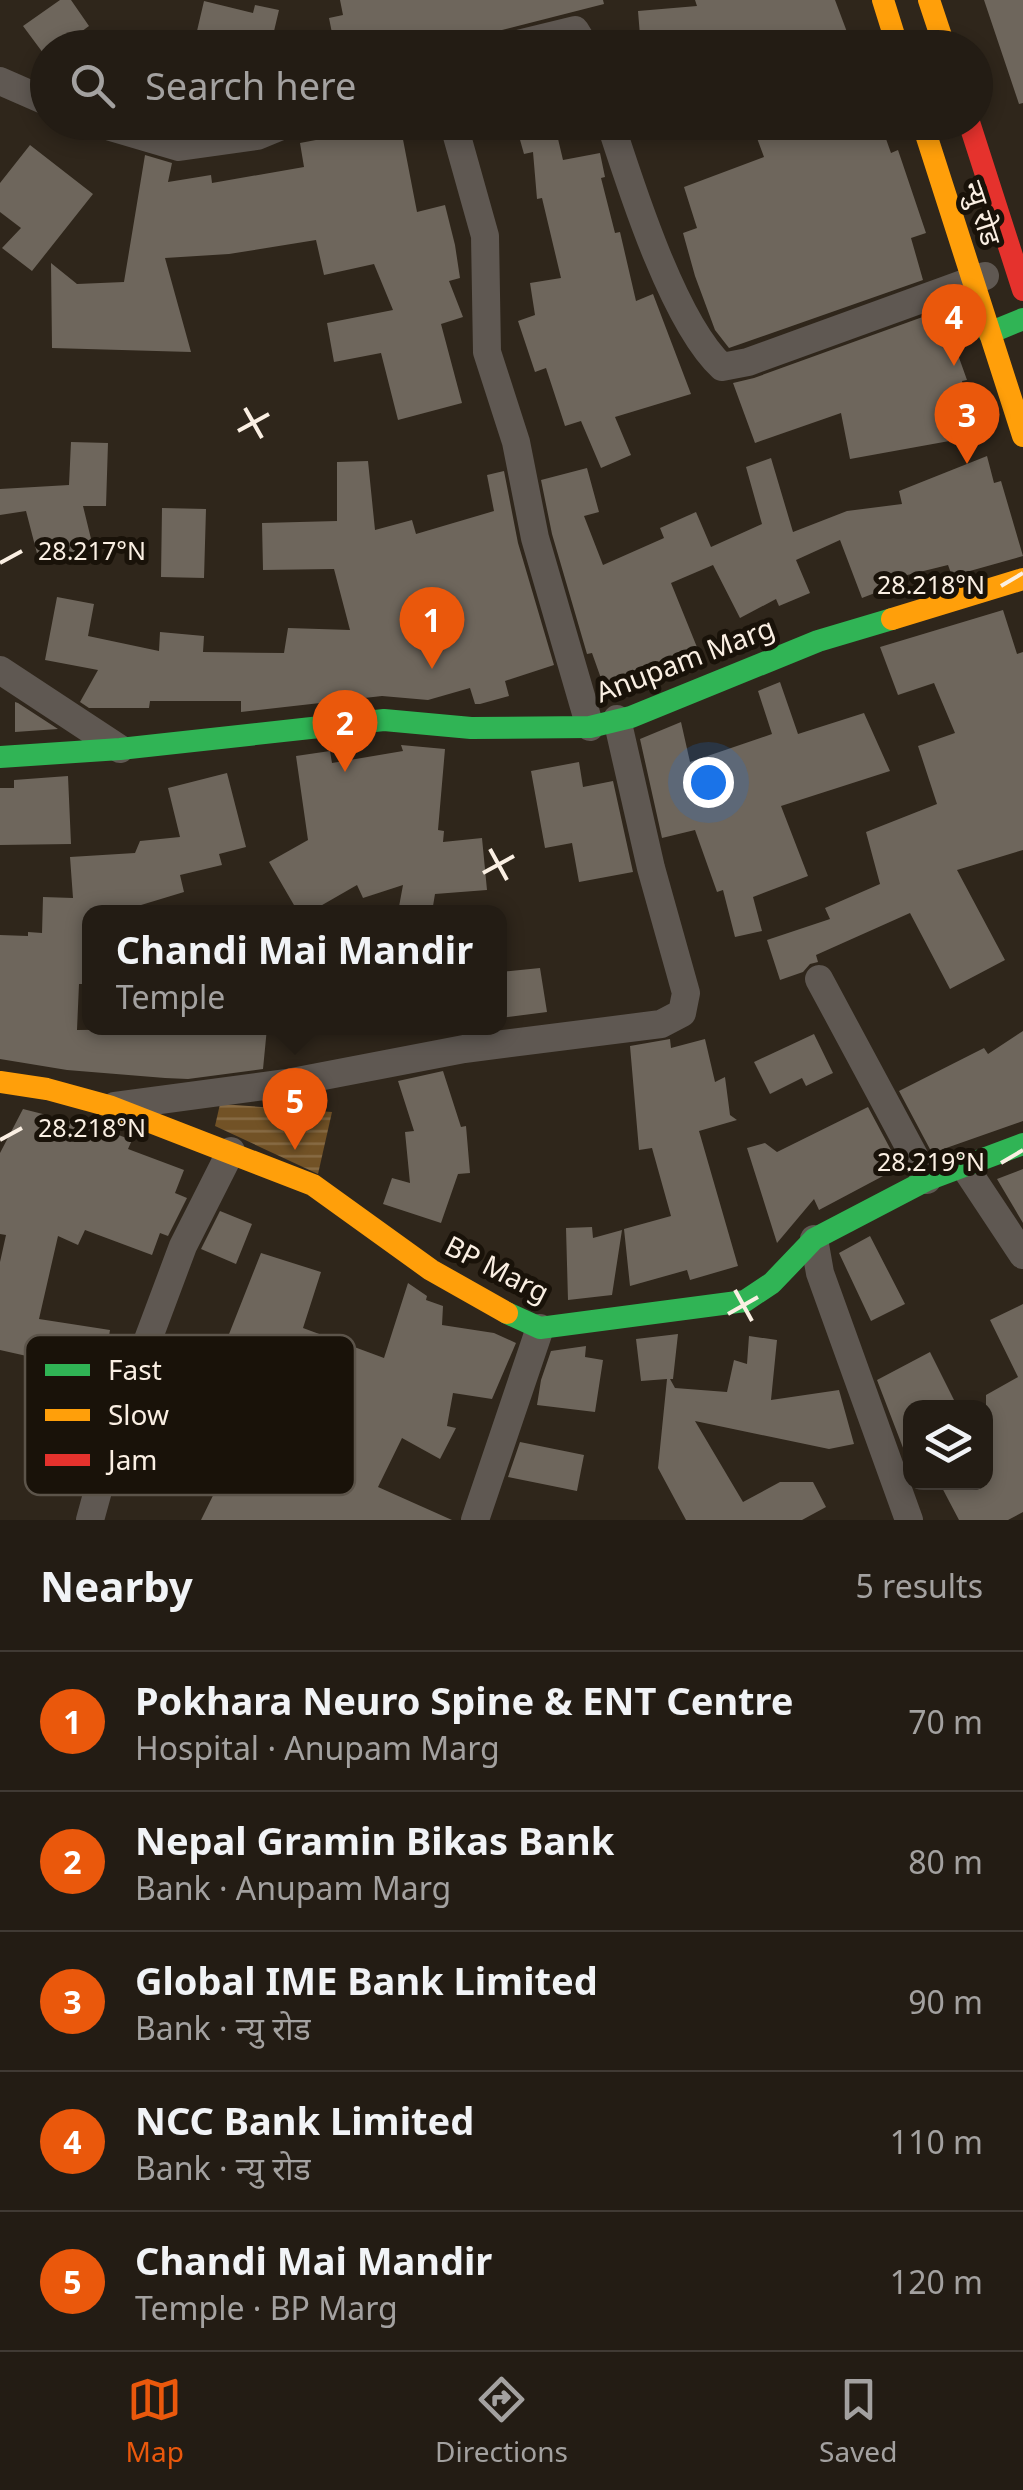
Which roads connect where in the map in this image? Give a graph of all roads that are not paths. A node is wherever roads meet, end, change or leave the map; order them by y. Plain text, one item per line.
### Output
1 (883, 0) edge
2 (929, 0) edge
3 (892, 30) edge
4 (938, 30) edge
5 (0, 81) edge
6 (30, 94) edge
7 (155, 140) edge
8 (228, 140) edge
9 (458, 140) edge
10 (616, 140) edge
11 (928, 140) edge
12 (975, 140) edge
13 (1019, 278) edge
14 (972, 281) junction
15 (1023, 319) edge
16 (989, 333) junction
17 (1023, 436) edge
18 (1023, 578) edge
19 (0, 670) edge
20 (617, 719) junction
21 (590, 727) junction
22 (120, 749) junction
23 (0, 756) edge
24 (819, 979) dead end
25 (0, 1082) edge
26 (109, 1106) junction
27 (1023, 1144) edge
28 (230, 1151) junction
29 (964, 1166) junction
30 (927, 1180) junction
31 (814, 1239) junction
32 (1023, 1255) edge
33 (540, 1328) junction
34 (150, 1335) edge
35 (97, 1495) edge
36 (90, 1520) edge
37 (474, 1520) edge
38 (909, 1520) edge

1 - 3 main road
2 - 4 main road
5 - 6 street
7 - 8 street
9 - 21 street
10 - 14 street
11 - 14 main road, न्यु रोड
12 - 13 main road, न्यु रोड
13 - 14 street
14 - 16 main road, न्यु रोड
15 - 16 main road
16 - 17 main road, न्यु रोड
18 - 20 main road, Anupam Marg
19 - 22 street
20 - 21 main road, Anupam Marg
20 - 26 street
21 - 22 main road, Anupam Marg
22 - 23 main road, Anupam Marg
24 - 30 street
25 - 26 main road, BP Marg
26 - 28 main road, BP Marg
27 - 29 main road, BP Marg
28 - 33 main road, BP Marg
28 - 34 street
29 - 30 main road, BP Marg
29 - 32 street
30 - 31 main road, BP Marg
31 - 33 main road, BP Marg
31 - 38 street
33 - 37 street
35 - 36 street

